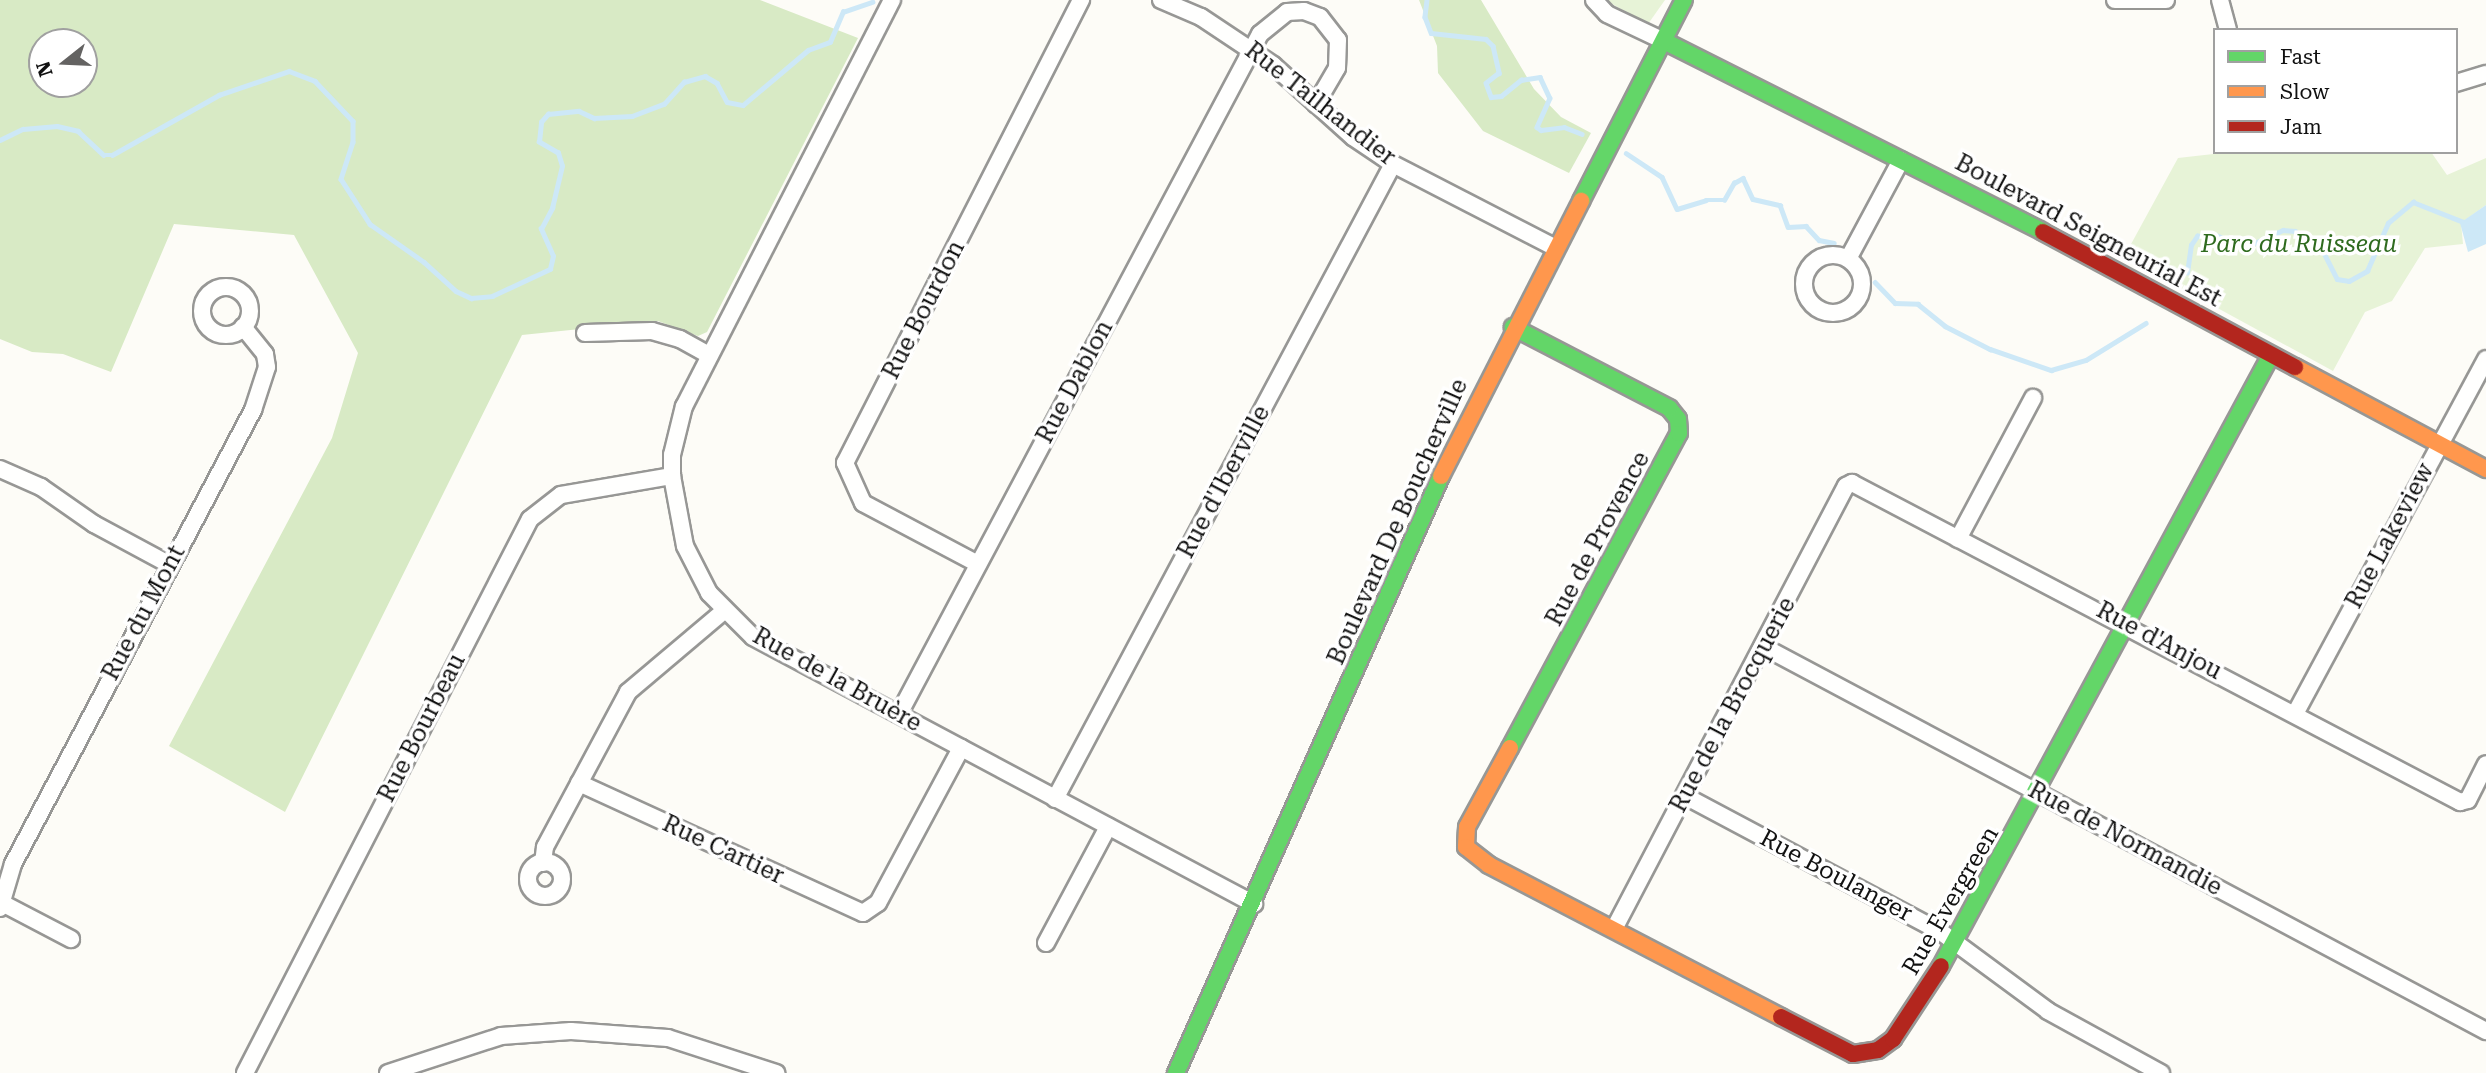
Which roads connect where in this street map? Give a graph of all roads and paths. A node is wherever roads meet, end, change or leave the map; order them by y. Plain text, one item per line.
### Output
1 (892, 0) edge
2 (1082, 0) edge
3 (1161, 0) edge
4 (1594, 0) edge
5 (1684, 0) edge
6 (2115, 0) edge
7 (2166, 0) edge
8 (2220, 0) edge
9 (2227, 28) edge
10 (1664, 41) junction
11 (1252, 50) junction
12 (2486, 74) edge
13 (2458, 82) edge
14 (1316, 104) junction
15 (1901, 160) junction
16 (1393, 164) junction
17 (1554, 247) junction
18 (1847, 259) dead end
19 (243, 327) dead end
20 (1513, 327) junction
21 (585, 333) dead end
22 (709, 355) junction
23 (2271, 355) junction
24 (2486, 359) edge
25 (2033, 398) dead end
26 (2438, 447) junction
27 (0, 469) edge
28 (2486, 469) edge
29 (672, 476) junction
30 (1852, 483) joint
31 (1958, 539) junction
32 (978, 564) junction
33 (170, 565) junction
34 (724, 611) junction
35 (2127, 624) junction
36 (1764, 647) junction
37 (2295, 713) junction
38 (899, 714) junction
39 (961, 748) junction
40 (2486, 764) edge
41 (579, 783) junction
42 (2038, 793) junction
43 (1685, 796) junction
44 (1055, 799) junction
45 (1108, 827) junction
46 (1466, 847) joint
47 (543, 863) dead end
48 (1254, 904) junction
49 (1, 906) edge
50 (1614, 929) junction
51 (71, 939) dead end
52 (1957, 941) junction
53 (1046, 943) dead end
54 (2486, 1031) edge
55 (245, 1073) edge
56 (388, 1073) edge
57 (776, 1073) edge
58 (1176, 1073) edge
59 (2161, 1073) edge

1 - 22 street, Rue de la Bruère
2 - 32 street, Rue Bourdon
3 - 11 street, Rue Tailhandier
4 - 10 street
5 - 10 street, Boulevard De Boucherville
6 - 7 street
8 - 9 street
10 - 15 street, Boulevard Seigneurial Est
10 - 17 street, Boulevard De Boucherville
11 - 14 street, Rue Tailhandier
11 - 14 street, Rue Dablon
11 - 32 street, Rue Dablon
12 - 13 street
14 - 16 street, Rue Tailhandier
15 - 18 street
15 - 23 street, Boulevard Seigneurial Est
16 - 17 street, Rue Tailhandier
16 - 44 street, Rue d'Iberville
17 - 20 street, Boulevard De Boucherville
19 - 33 street, Rue du Mont
20 - 46 street, Rue de Provence
20 - 48 street, Boulevard De Boucherville
21 - 22 street
22 - 29 street, Rue de la Bruère
23 - 26 street, Boulevard Seigneurial Est
23 - 35 street, Rue Evergreen
24 - 26 street, Rue Lakeview
25 - 31 street
26 - 28 street, Boulevard Seigneurial Est
26 - 37 street, Rue Lakeview
27 - 33 street
29 - 34 street, Rue de la Bruère
29 - 55 street, Rue Bourbeau
30 - 31 street, Rue d'Anjou
30 - 36 street, Rue de la Brocquerie
31 - 35 street, Rue d'Anjou
32 - 38 street, Rue Dablon
33 - 49 street, Rue du Mont
34 - 38 street, Rue de la Bruère
34 - 41 street
35 - 37 street, Rue d'Anjou
35 - 42 street, Rue Evergreen
36 - 42 street, Rue de Normandie
36 - 43 street, Rue de la Brocquerie
37 - 40 street, Rue d'Anjou
38 - 39 street, Rue de la Bruère
39 - 41 street, Rue Cartier
39 - 44 street, Rue de la Bruère
41 - 47 street
42 - 52 street, Rue Evergreen
42 - 54 street, Rue de Normandie
43 - 50 street, Rue de la Brocquerie
43 - 52 street, Rue Boulanger
44 - 45 street, Rue de la Bruère
45 - 48 street, Rue de la Bruère
45 - 53 street
46 - 50 street, Rue Evergreen
48 - 58 street, Boulevard De Boucherville
49 - 51 street, Rue du Mont
50 - 52 street, Rue Evergreen
52 - 59 street, Rue Boulanger
56 - 57 street

